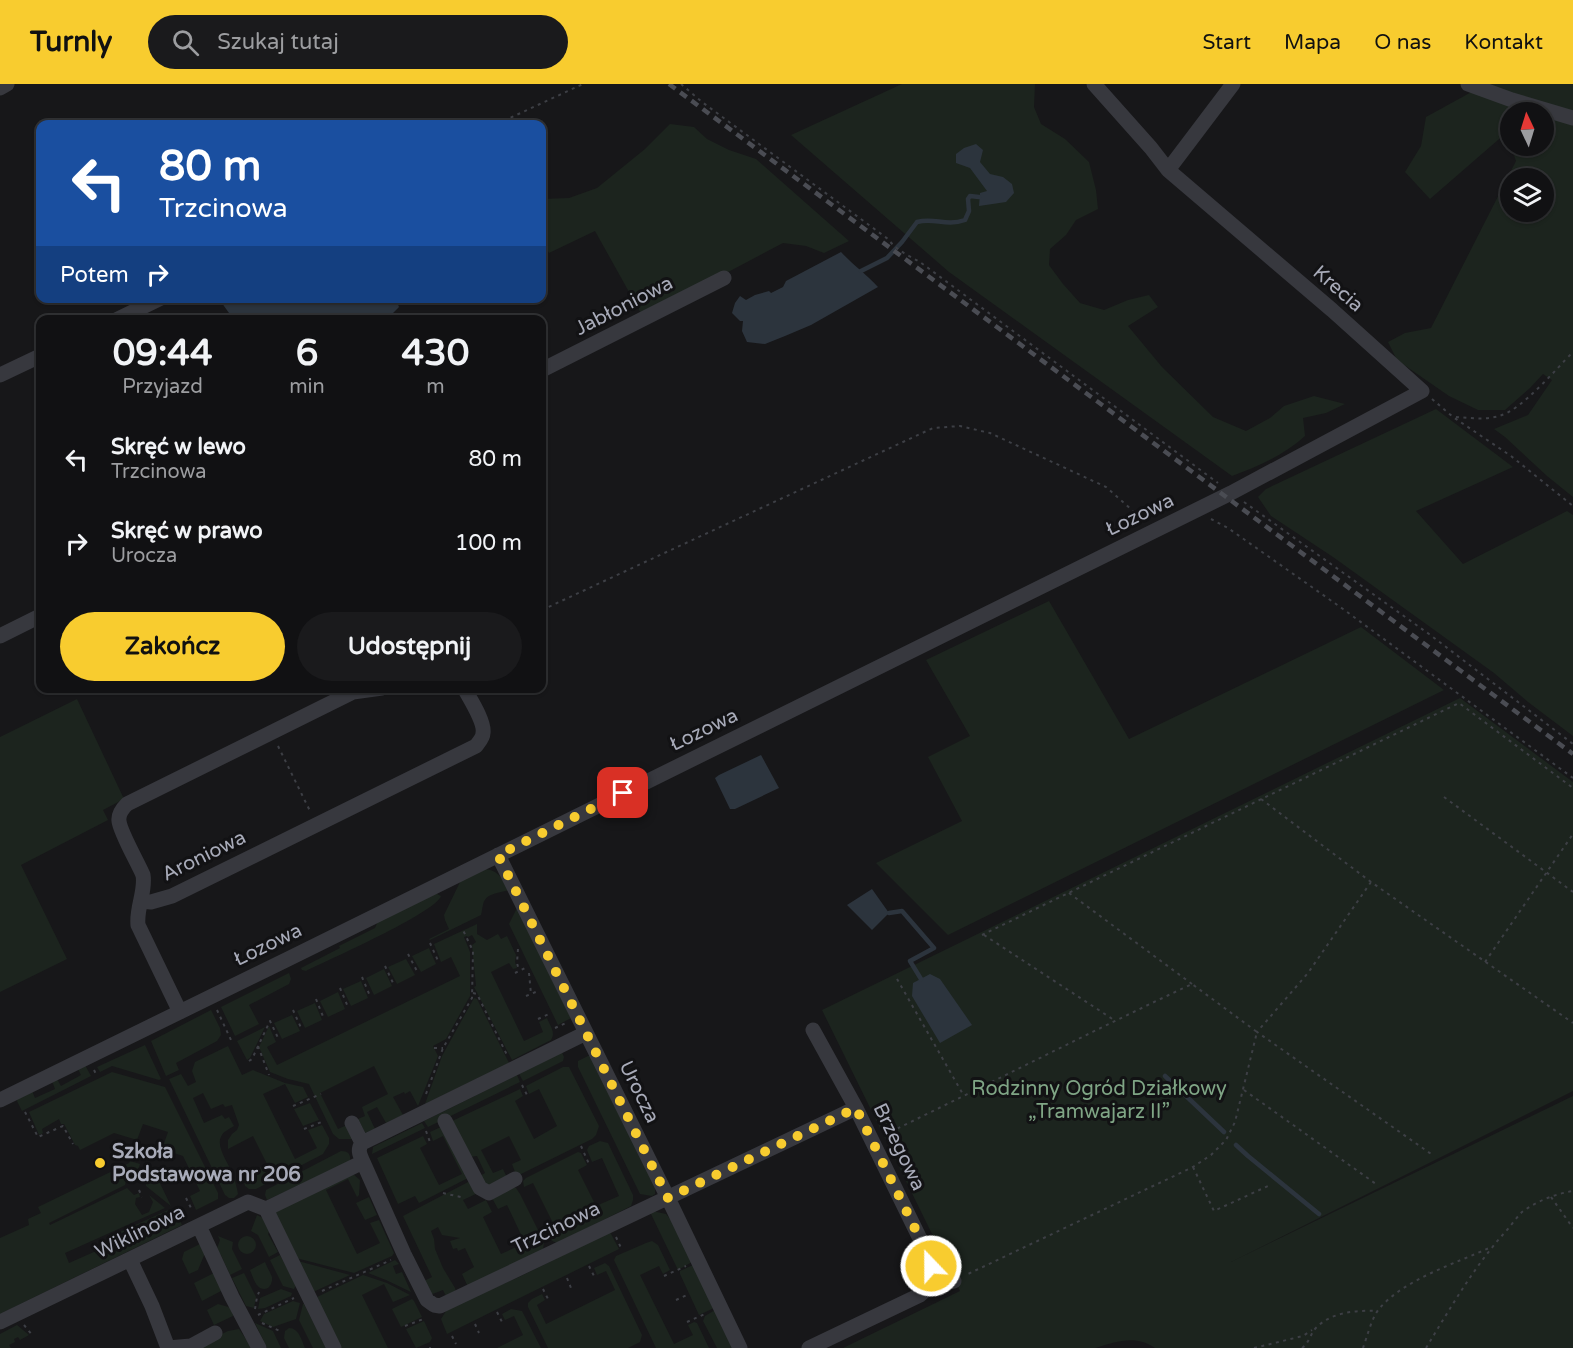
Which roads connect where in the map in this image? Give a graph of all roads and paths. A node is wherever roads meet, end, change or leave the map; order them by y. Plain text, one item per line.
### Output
1 (7, 84) edge
2 (583, 84) edge
3 (681, 84) edge
4 (1094, 84) edge
5 (1233, 84) edge
6 (1468, 84) edge
7 (0, 88) edge
8 (1573, 118) edge
9 (506, 120) edge
10 (1168, 170) junction
11 (904, 254) dead end
12 (724, 279) dead end
13 (151, 303) edge
14 (126, 315) edge
15 (1573, 352) edge
16 (36, 357) edge
17 (546, 368) edge
18 (2, 370) edge
19 (1422, 391) junction
20 (1453, 417) junction
21 (1573, 506) edge
22 (1195, 511) junction
23 (1150, 534) junction
24 (546, 608) edge
25 (36, 618) edge
26 (0, 636) edge
27 (351, 693) edge
28 (467, 693) edge
29 (271, 733) junction
30 (1573, 778) edge
31 (1573, 788) edge
32 (1444, 796) dead end
33 (1261, 799) junction
34 (316, 825) junction
35 (1573, 834) edge
36 (498, 855) junction
37 (1546, 873) junction
38 (1371, 882) junction
39 (1068, 892) junction
40 (1573, 892) edge
41 (141, 901) junction
42 (462, 928) dead end
43 (430, 944) dead end
44 (518, 949) dead end
45 (408, 954) dead end
46 (1485, 962) junction
47 (439, 963) dead end
48 (385, 966) dead end
49 (527, 967) dead end
50 (519, 971) junction
51 (418, 973) dead end
52 (515, 973) dead end
53 (529, 973) dead end
54 (362, 977) dead end
55 (897, 979) dead end
56 (1192, 984) junction
57 (394, 985) dead end
58 (340, 988) dead end
59 (538, 991) dead end
60 (473, 993) junction
61 (531, 994) junction
62 (370, 996) dead end
63 (526, 996) dead end
64 (316, 999) dead end
65 (348, 1007) dead end
66 (216, 1008) dead end
67 (293, 1010) dead end
68 (180, 1012) junction
69 (549, 1014) dead end
70 (324, 1019) dead end
71 (537, 1019) dead end
72 (1114, 1020) junction
73 (1573, 1023) edge
74 (302, 1030) dead end
75 (813, 1030) dead end
76 (1257, 1032) junction
77 (586, 1033) junction
78 (231, 1040) dead end
79 (279, 1040) dead end
80 (258, 1046) junction
81 (434, 1048) dead end
82 (443, 1048) junction
83 (249, 1061) dead end
84 (513, 1069) junction
85 (269, 1075) dead end
86 (522, 1085) dead end
87 (1243, 1090) junction
88 (321, 1094) dead end
89 (527, 1095) dead end
90 (964, 1096) junction
91 (0, 1100) edge
92 (293, 1106) dead end
93 (856, 1108) junction
94 (25, 1112) dead end
95 (419, 1114) junction
96 (324, 1121) dead end
97 (446, 1121) dead end
98 (352, 1123) dead end
99 (304, 1129) dead end
100 (426, 1131) dead end
101 (884, 1135) dead end
102 (430, 1142) dead end
103 (73, 1144) dead end
104 (581, 1146) dead end
105 (361, 1150) junction
106 (1434, 1156) dead end
107 (590, 1164) dead end
108 (1192, 1167) junction
109 (515, 1179) dead end
110 (1376, 1184) dead end
111 (1268, 1186) dead end
112 (139, 1190) dead end
113 (1573, 1191) edge
114 (442, 1193) dead end
115 (142, 1197) dead end
116 (1551, 1197) junction
117 (186, 1198) dead end
118 (465, 1198) dead end
119 (668, 1198) junction
120 (266, 1209) junction
121 (192, 1210) dead end
122 (199, 1226) junction
123 (1573, 1228) edge
124 (1491, 1247) junction
125 (404, 1254) junction
126 (131, 1259) junction
127 (692, 1263) dead end
128 (589, 1266) dead end
129 (594, 1276) dead end
130 (664, 1276) dead end
131 (567, 1278) dead end
132 (954, 1281) joint
133 (930, 1287) junction
134 (571, 1288) dead end
135 (543, 1289) dead end
136 (259, 1292) dead end
137 (308, 1294) junction
138 (687, 1295) dead end
139 (548, 1299) dead end
140 (676, 1300) dead end
141 (714, 1309) dead end
142 (1377, 1311) junction
143 (497, 1312) dead end
144 (426, 1318) dead end
145 (250, 1319) junction
146 (21, 1320) dead end
147 (0, 1322) edge
148 (502, 1322) dead end
149 (687, 1322) dead end
150 (475, 1324) dead end
151 (405, 1326) dead end
152 (1315, 1329) junction
153 (280, 1331) dead end
154 (215, 1333) dead end
155 (479, 1333) dead end
156 (33, 1335) dead end
157 (452, 1336) dead end
158 (456, 1344) dead end
159 (259, 1348) edge
160 (334, 1348) edge
161 (740, 1348) edge
162 (809, 1348) edge
163 (1254, 1348) edge
164 (1302, 1348) edge
165 (1363, 1348) edge
166 (1426, 1348) edge

1 - 7 street
2 - 9 path
3 - 11 path
4 - 10 street, Krecia
5 - 10 street
6 - 8 street
10 - 19 street, Krecia
12 - 17 street, Jabłoniowa
13 - 14 street
15 - 20 path
16 - 18 street
19 - 20 path
19 - 22 street, Łozowa
20 - 21 path
22 - 23 street, Łozowa
22 - 30 path
23 - 24 path
23 - 36 street, Łozowa
25 - 26 street
27 - 29 street, Aroniowa
28 - 34 street, Aroniowa
29 - 34 path
29 - 41 street, Aroniowa
31 - 33 path
32 - 37 path
33 - 38 path
33 - 39 path
34 - 41 street, Aroniowa
35 - 37 path
36 - 68 street, Łozowa
36 - 77 street, Urocza
37 - 40 path
37 - 46 path
38 - 46 path
38 - 76 path
39 - 56 path
39 - 72 path
41 - 68 street
42 - 60 path
43 - 47 path
44 - 50 path
45 - 51 path
46 - 73 path
48 - 57 path
49 - 50 path
50 - 52 path
53 - 61 path
54 - 62 path
55 - 90 path
56 - 72 path
56 - 76 path
58 - 65 path
59 - 61 path
60 - 82 path
60 - 84 path
61 - 63 path
64 - 70 path
66 - 78 path
67 - 74 path
68 - 91 street, Łozowa
69 - 71 path
72 - 90 path
75 - 93 street, Brzegowa
76 - 87 path
76 - 106 path
77 - 84 street
77 - 119 street, Urocza
79 - 80 path
80 - 83 path
80 - 85 path
81 - 82 path
82 - 95 path
84 - 95 street
86 - 89 path
87 - 108 path
87 - 110 path
88 - 92 path
90 - 101 path
93 - 119 street, Trzcinowa
93 - 133 street, Brzegowa
94 - 103 path
95 - 105 street
96 - 99 path
97 - 109 street
98 - 105 street, Trzcinowa
100 - 102 path
104 - 107 path
105 - 120 street
105 - 125 street, Trzcinowa
108 - 111 path
108 - 132 path
112 - 115 path
113 - 116 path
114 - 118 path
116 - 123 path
116 - 124 path
117 - 121 path
119 - 125 street, Trzcinowa
119 - 161 street, Urocza
120 - 122 street, Wiklinowa
120 - 137 street
122 - 126 street, Wiklinowa
122 - 145 street
124 - 142 path
124 - 166 path
125 - 137 path
126 - 147 street, Wiklinowa
126 - 154 street
127 - 130 path
128 - 129 path
131 - 134 path
132 - 133 street
133 - 162 street
135 - 139 path
136 - 145 path
137 - 145 path
137 - 160 street
138 - 140 path
141 - 149 path
142 - 152 path
142 - 165 path
143 - 148 path
144 - 151 path
145 - 153 path
145 - 159 street
146 - 156 path
150 - 155 path
152 - 163 path
152 - 164 path
157 - 158 path

